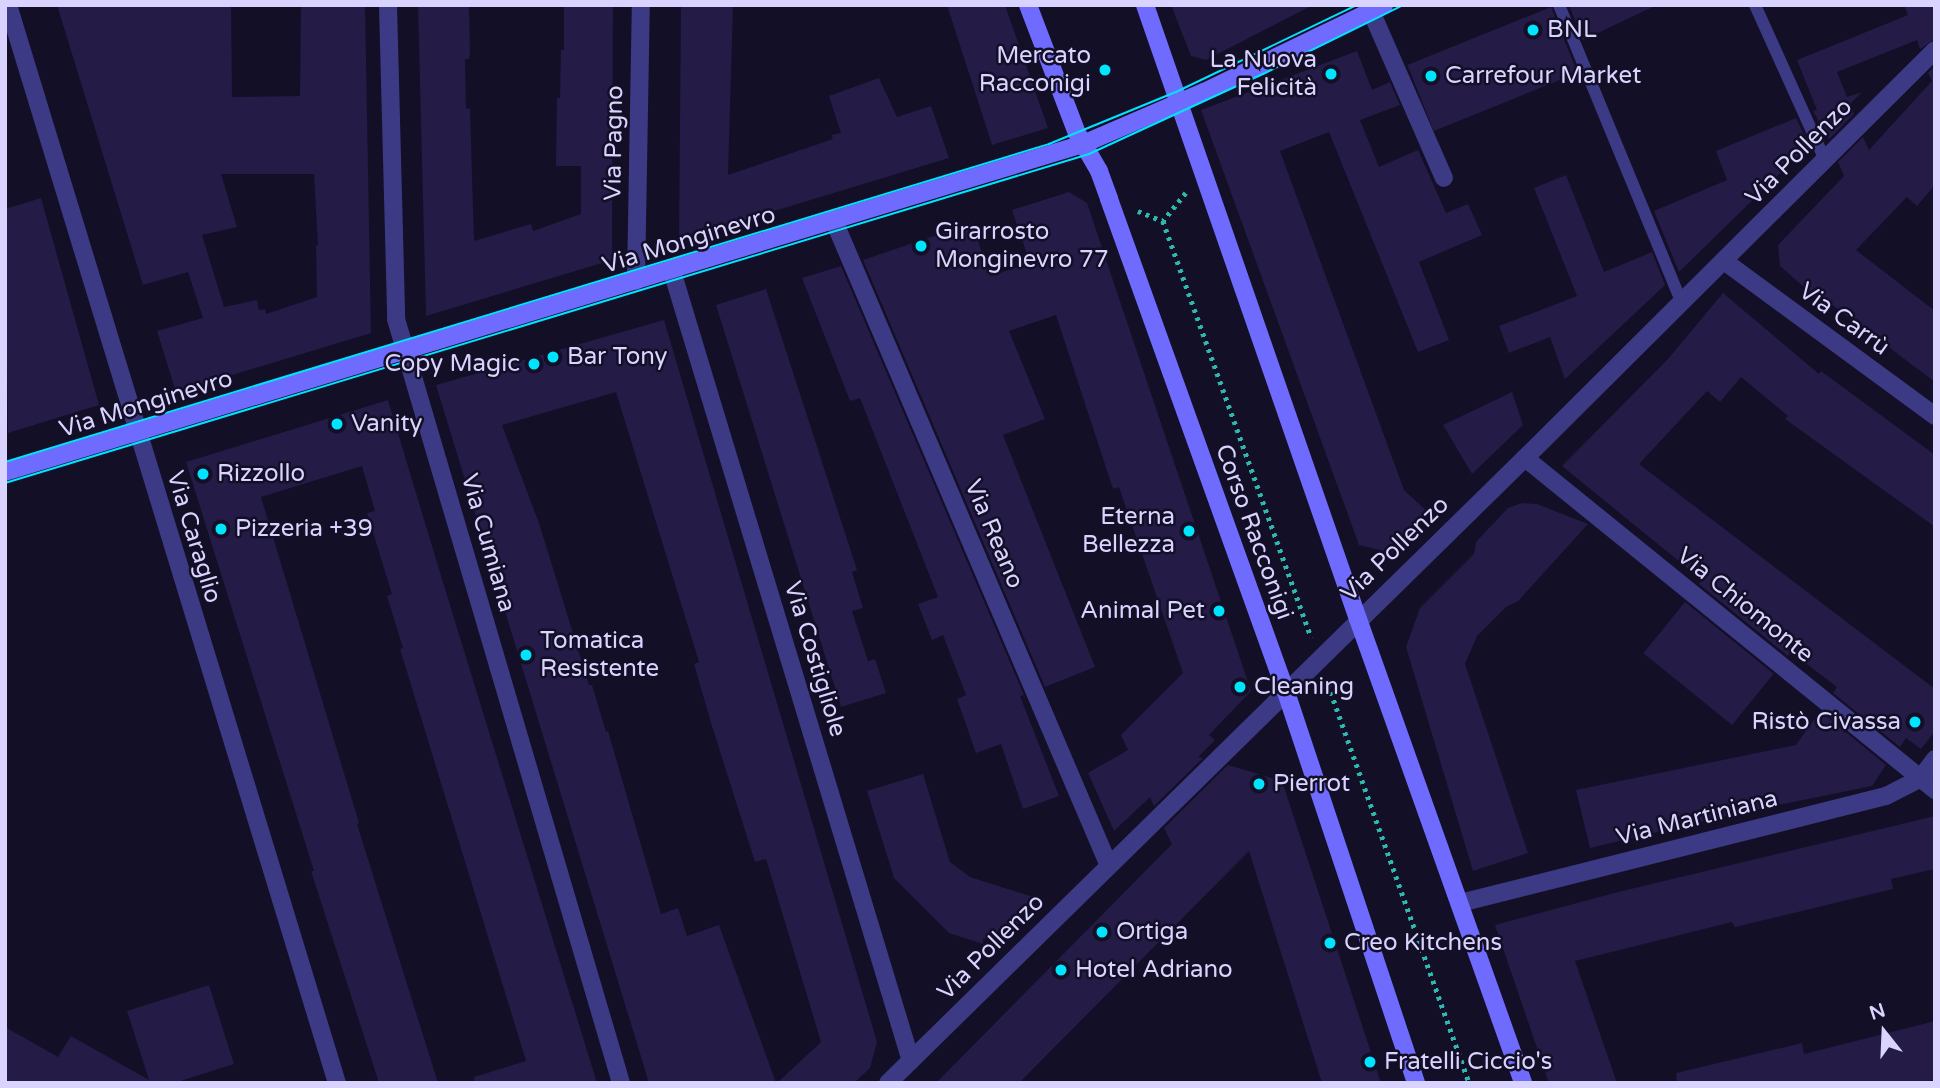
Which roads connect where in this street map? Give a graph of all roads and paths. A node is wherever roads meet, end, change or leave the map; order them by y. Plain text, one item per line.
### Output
1 (8, 5) edge
2 (388, 5) edge
3 (641, 5) edge
4 (1028, 5) edge
5 (1145, 5) edge
6 (1559, 5) edge
7 (1755, 5) edge
8 (1377, 8) edge
9 (1935, 50) edge
10 (1180, 102) junction
11 (1083, 144) junction
12 (1825, 160) junction
13 (1203, 172) junction
14 (1444, 178) dead end
15 (834, 221) junction
16 (1724, 261) junction
17 (672, 271) junction
18 (636, 281) junction
19 (1682, 303) junction
20 (406, 352) junction
21 (1935, 416) edge
22 (137, 432) junction
23 (1525, 458) junction
24 (5, 472) edge
25 (1358, 619) junction
26 (1318, 658) junction
27 (1286, 692) junction
28 (1935, 759) edge
29 (1920, 779) junction
30 (1935, 790) edge
31 (1109, 866) junction
32 (1460, 903) junction
33 (911, 1061) junction
34 (337, 1083) edge
35 (621, 1083) edge
36 (888, 1083) edge
37 (1416, 1083) edge
38 (1469, 1083) edge
39 (1523, 1083) edge

1 - 22 street, Via Caraglio
2 - 20 street, Via Cumiana
3 - 18 street, Via Pagno
4 - 11 street, Corso Racconigi
5 - 10 street
6 - 19 lane
7 - 12 lane
8 - 10 street, Via Monginevro
8 - 14 street, Via Monginevro
9 - 12 street, Via Pollenzo
10 - 11 street, Via Monginevro
10 - 13 street
11 - 15 street, Via Monginevro
11 - 27 street, Corso Racconigi
12 - 16 street, Via Pollenzo
13 - 25 street
13 - 26 path
15 - 17 street, Via Monginevro
15 - 31 street, Via Reano
16 - 19 street, Via Pollenzo
16 - 21 street, Via Carrù
17 - 18 street, Via Monginevro
17 - 33 street, Via Costigliole
18 - 20 street, Via Monginevro
19 - 23 street, Via Pollenzo
20 - 22 street, Via Monginevro
20 - 35 street, Via Cumiana
22 - 24 street, Via Monginevro
22 - 34 street, Via Caraglio
23 - 25 street, Via Pollenzo
23 - 29 street, Via Chiomonte
25 - 26 street, Via Pollenzo
25 - 32 street
26 - 27 street, Via Pollenzo
26 - 38 path
27 - 31 street, Via Pollenzo
27 - 37 street, Corso Racconigi
28 - 29 street, Via Martiniana
29 - 30 street, Via Chiomonte
29 - 32 street, Via Martiniana
31 - 33 street, Via Pollenzo
32 - 39 street
33 - 36 street, Via Pollenzo

